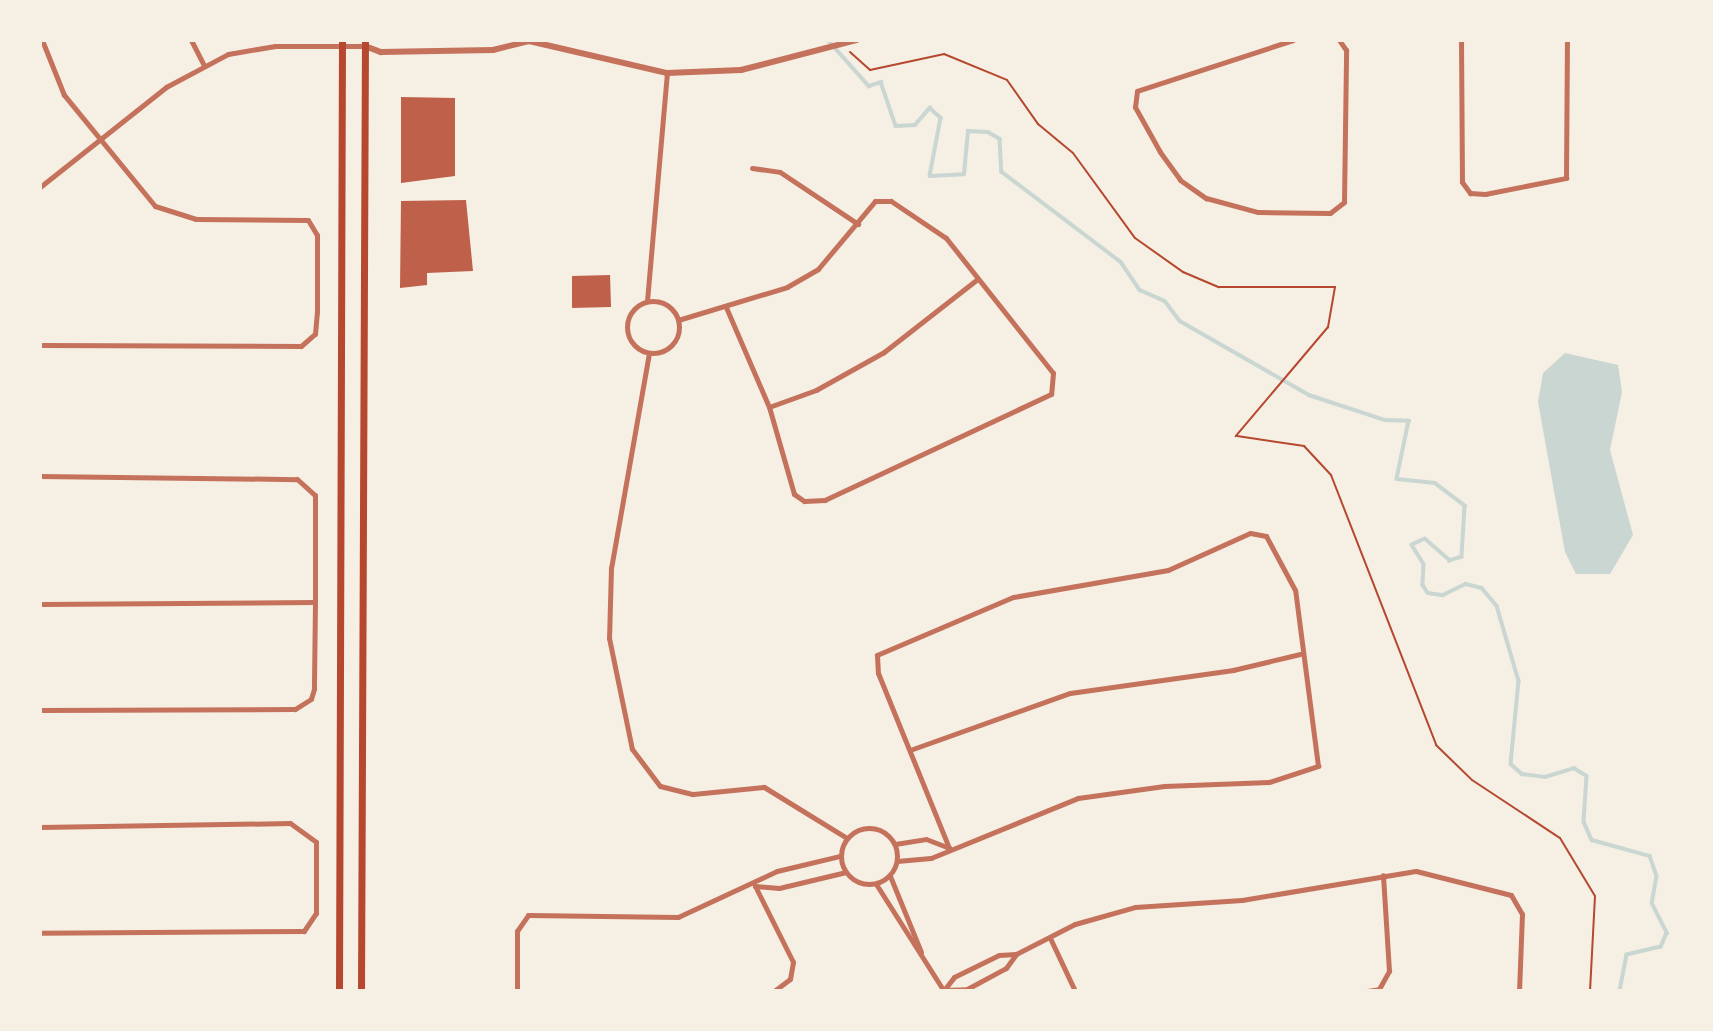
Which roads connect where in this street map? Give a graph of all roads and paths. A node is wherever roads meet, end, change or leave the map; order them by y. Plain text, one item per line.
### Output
1 (42, 40) edge
2 (191, 40) edge
3 (372, 40) edge
4 (845, 40) edge
5 (857, 40) edge
6 (1248, 40) edge
7 (1262, 40) edge
8 (1293, 40) edge
9 (1339, 40) edge
10 (1461, 40) edge
11 (1567, 40) edge
12 (512, 41) edge
13 (529, 41) edge
14 (342, 43) edge
15 (365, 43) edge
16 (1264, 47) junction
17 (1251, 50) junction
18 (204, 65) junction
19 (667, 72) junction
20 (102, 138) junction
21 (752, 169) dead end
22 (40, 187) edge
23 (858, 224) junction
24 (976, 279) junction
25 (647, 300) junction
26 (726, 307) junction
27 (678, 320) junction
28 (40, 345) edge
29 (649, 353) junction
30 (769, 407) junction
31 (40, 476) edge
32 (315, 602) junction
33 (40, 604) edge
34 (1300, 654) junction
35 (40, 710) edge
36 (910, 750) junction
37 (40, 827) edge
38 (847, 838) junction
39 (895, 844) junction
40 (949, 848) junction
41 (840, 856) junction
42 (897, 861) junction
43 (846, 872) junction
44 (1382, 875) junction
45 (890, 876) junction
46 (876, 884) junction
47 (755, 886) junction
48 (40, 933) edge
49 (1050, 938) junction
50 (922, 952) junction
51 (1016, 954) junction
52 (339, 991) edge
53 (361, 991) edge
54 (516, 991) edge
55 (774, 991) edge
56 (944, 991) edge
57 (1075, 991) edge
58 (1367, 991) edge
59 (1519, 991) edge
60 (1590, 991) edge

1 - 20 street
2 - 18 street
3 - 15 street
4 - 60 path
5 - 19 street
6 - 17 street
7 - 16 street
8 - 16 street
9 - 17 street
10 - 11 street
12 - 13 street
12 - 15 street
13 - 19 street
14 - 15 street
14 - 18 street
14 - 52 main road
15 - 53 main road
16 - 17 street
18 - 20 street
19 - 25 street
20 - 22 street
20 - 28 street
21 - 23 street
23 - 24 street
23 - 26 street
24 - 30 street
24 - 30 street
25 - 27 street
25 - 29 street
26 - 27 street
26 - 30 street
27 - 29 street
29 - 38 street
31 - 32 street
32 - 33 street
32 - 35 street
34 - 36 street
34 - 36 street
34 - 40 street
36 - 40 street
37 - 48 street
38 - 39 street
38 - 41 street
39 - 40 street
39 - 42 street
40 - 42 street
41 - 43 street
41 - 47 street
42 - 45 street
43 - 46 street
43 - 47 street
44 - 49 street
44 - 58 street
44 - 59 street
45 - 46 street
45 - 50 street
46 - 50 street
47 - 54 street
47 - 55 street
49 - 51 street
49 - 57 street
50 - 56 street
51 - 56 street
51 - 56 street

